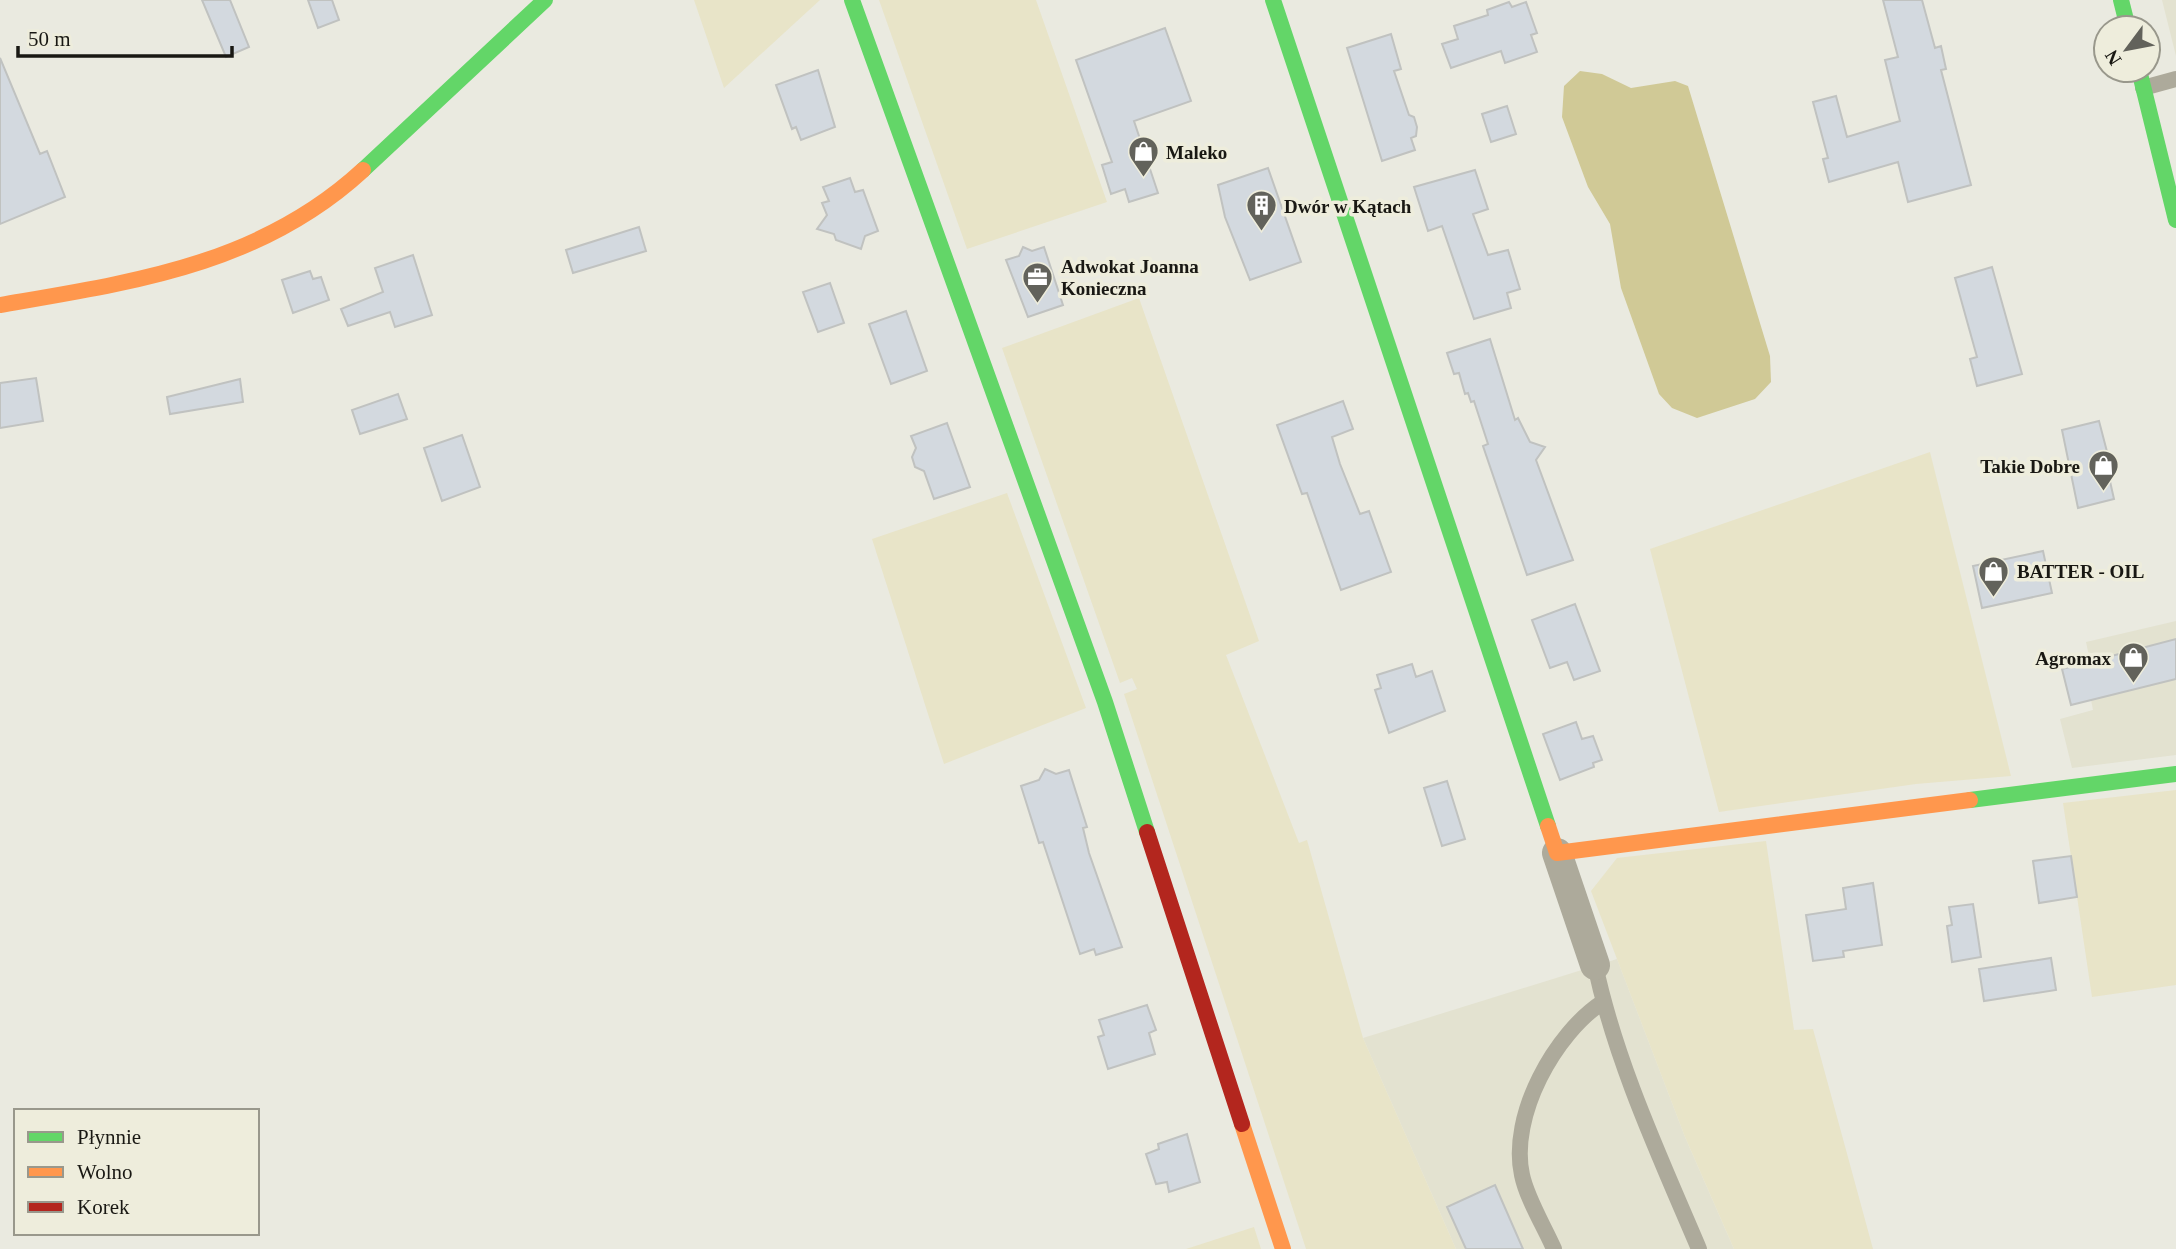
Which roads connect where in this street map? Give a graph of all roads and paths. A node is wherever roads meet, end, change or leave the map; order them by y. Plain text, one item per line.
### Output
1 (545, 0) edge
2 (852, 0) edge
3 (1281, 2) edge
4 (2176, 79) edge
5 (2142, 84) edge
6 (2143, 88) junction
7 (2174, 199) edge
8 (2176, 220) edge
9 (0, 305) edge
10 (2176, 774) edge
11 (1557, 853) junction
12 (1595, 965) joint
13 (1603, 1002) junction
14 (1283, 1249) edge
15 (1554, 1249) edge
16 (1699, 1249) edge

1 - 9 street
2 - 14 street
3 - 11 street
4 - 6 lane
5 - 6 street
6 - 7 street
7 - 8 street
10 - 11 street
11 - 12 street
12 - 13 lane
13 - 15 lane
13 - 16 lane

